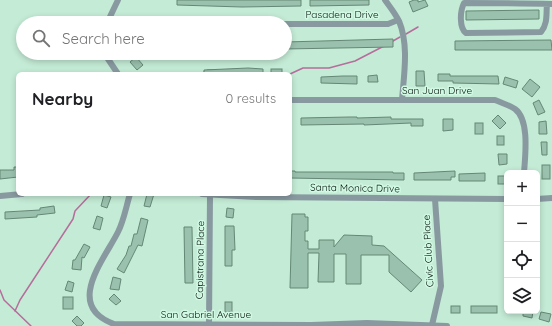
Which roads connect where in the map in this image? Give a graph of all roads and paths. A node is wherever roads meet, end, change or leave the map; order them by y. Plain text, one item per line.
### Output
1 (118, 0) edge
2 (385, 0) edge
3 (549, 4) edge
4 (110, 16) edge
5 (398, 20) junction
6 (292, 24) edge
7 (109, 60) edge
8 (117, 72) edge
9 (292, 100) edge
10 (402, 100) junction
11 (524, 170) edge
12 (16, 195) edge
13 (0, 196) edge
14 (130, 196) edge
15 (210, 196) edge
16 (233, 196) edge
17 (552, 198) edge
18 (435, 199) junction
19 (540, 199) edge
20 (504, 200) edge
21 (209, 324) junction
22 (114, 325) edge
23 (432, 325) edge
24 (447, 326) edge

1 - 4 street
2 - 5 street
3 - 3 street
5 - 6 street, Pasadena Drive
5 - 10 street
7 - 8 street
9 - 10 street, San Juan Drive
10 - 11 street, San Juan Drive
12 - 13 street
14 - 22 street, San Gabriel Avenue
15 - 21 street, Capistrana Place
16 - 18 street, Santa Monica Drive
17 - 19 street
18 - 20 street, Santa Monica Drive
18 - 23 street, Civic Club Place
21 - 22 street, San Gabriel Avenue
21 - 23 street, San Gabriel Avenue
23 - 24 street, San Gabriel Avenue

